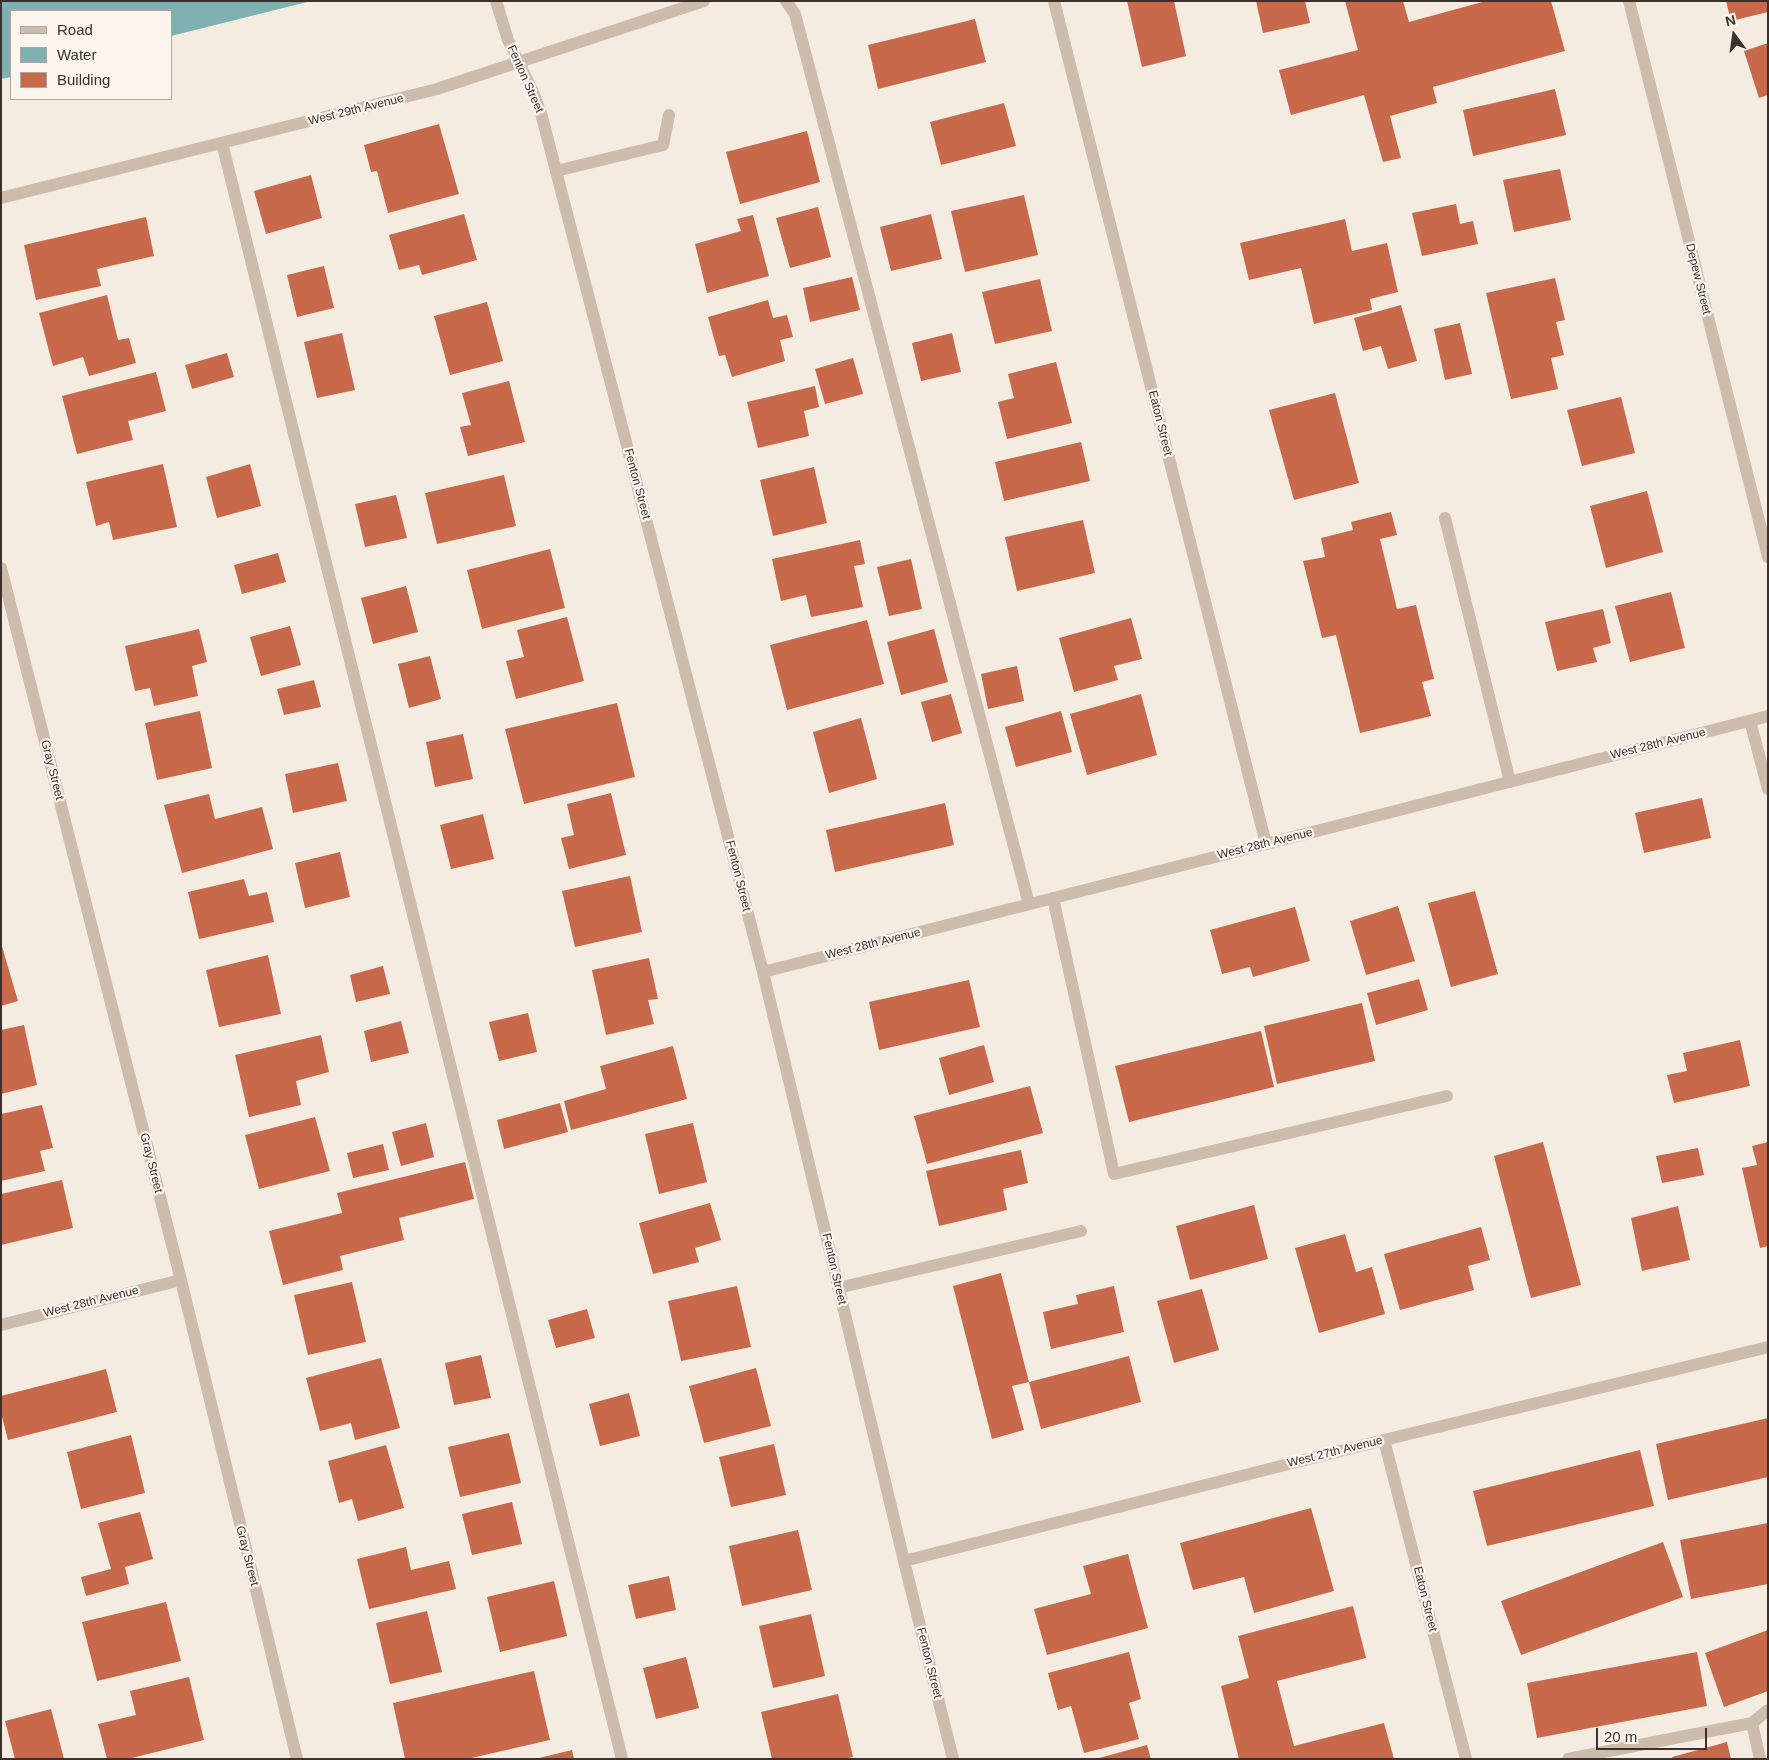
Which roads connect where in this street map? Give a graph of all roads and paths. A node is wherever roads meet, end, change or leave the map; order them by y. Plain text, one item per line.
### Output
1 (496, 1) edge
2 (704, 1) edge
3 (786, 1) edge
4 (1054, 1) edge
5 (1629, 1) edge
6 (518, 63) junction
7 (669, 114) dead end
8 (222, 143) junction
9 (556, 171) junction
10 (1, 198) edge
11 (1445, 518) dead end
12 (1768, 557) edge
13 (1, 568) edge
14 (1768, 716) edge
15 (1750, 721) junction
16 (1510, 782) junction
17 (1768, 789) edge
18 (1266, 844) junction
19 (1053, 898) junction
20 (1029, 904) junction
21 (763, 972) junction
22 (1447, 1096) dead end
23 (1081, 1231) dead end
24 (181, 1280) junction
25 (838, 1288) junction
26 (1, 1325) edge
27 (1768, 1347) edge
28 (1384, 1440) junction
29 (904, 1562) junction
30 (1768, 1710) edge
31 (1752, 1723) junction
32 (297, 1759) edge
33 (622, 1759) edge
34 (953, 1759) edge
35 (1466, 1759) edge
36 (1568, 1759) edge
37 (1760, 1759) edge

1 - 6 street, Fenton Street
2 - 6 street, West 29th Avenue
3 - 20 street
4 - 18 street, Eaton Street
5 - 12 street, Depew Street
6 - 8 street, West 29th Avenue
6 - 9 street, Fenton Street
7 - 9 street
8 - 10 street, West 29th Avenue
8 - 33 street
9 - 21 street, Fenton Street
11 - 16 street
13 - 24 street, Gray Street
14 - 15 street, West 28th Avenue
15 - 16 street, West 28th Avenue
15 - 17 street
16 - 18 street, West 28th Avenue
18 - 19 street, West 28th Avenue
19 - 20 street, West 28th Avenue
19 - 22 street
20 - 21 street, West 28th Avenue
21 - 25 street, Fenton Street
23 - 25 street
24 - 26 street, West 28th Avenue
24 - 32 street, Gray Street
25 - 29 street, Fenton Street
27 - 28 street, West 27th Avenue
28 - 29 street, West 27th Avenue
28 - 35 street, Eaton Street
29 - 34 street, Fenton Street
30 - 31 street
31 - 36 street
31 - 37 street

